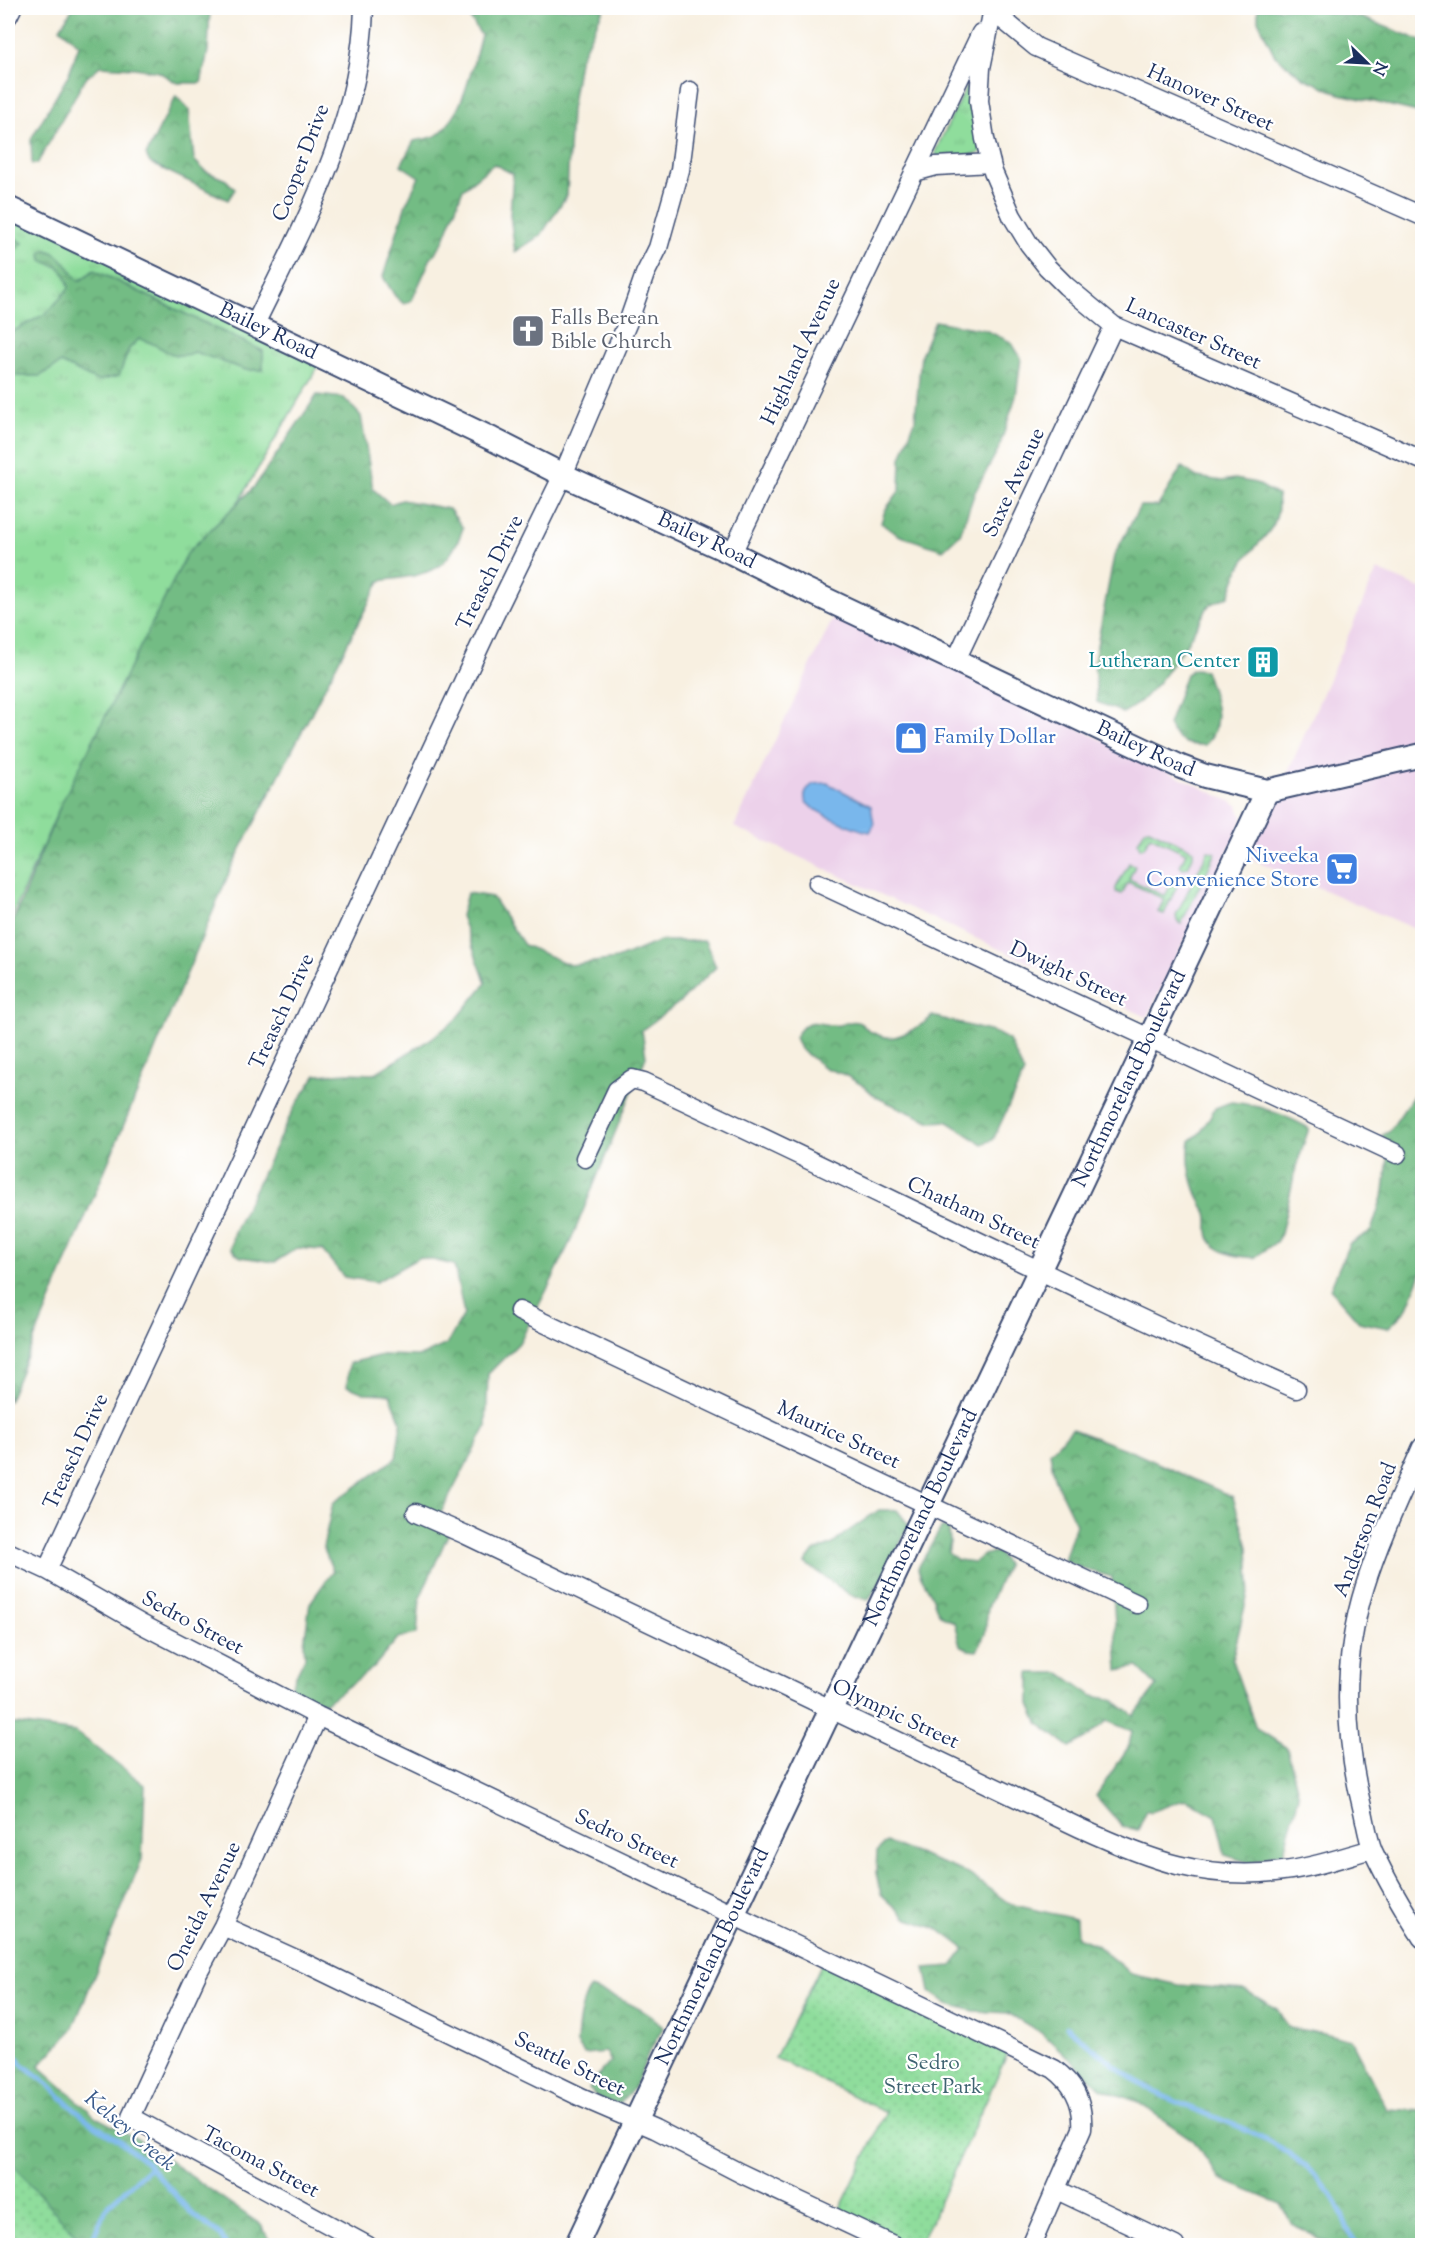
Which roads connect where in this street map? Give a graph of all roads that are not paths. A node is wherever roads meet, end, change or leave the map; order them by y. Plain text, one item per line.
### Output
1 (12, 8) edge
2 (364, 8) edge
3 (992, 8) edge
4 (8, 16) edge
5 (690, 91) dead end
6 (991, 163) junction
7 (914, 172) junction
8 (8, 208) edge
9 (1422, 216) edge
10 (254, 326) junction
11 (1114, 326) junction
12 (1422, 460) edge
13 (563, 475) junction
14 (732, 553) junction
15 (956, 660) junction
16 (1422, 755) edge
17 (1267, 791) junction
18 (818, 883) dead end
19 (1150, 1038) junction
20 (1397, 1154) dead end
21 (585, 1158) dead end
22 (1040, 1270) junction
23 (519, 1311) dead end
24 (1296, 1389) dead end
25 (1422, 1447) edge
26 (928, 1504) junction
27 (416, 1514) dead end
28 (8, 1552) edge
29 (47, 1570) junction
30 (1137, 1604) dead end
31 (830, 1710) junction
32 (318, 1716) junction
33 (1372, 1849) junction
34 (733, 1914) junction
35 (223, 1926) junction
36 (1422, 1938) edge
37 (131, 2118) joint
38 (634, 2121) junction
39 (1057, 2190) junction
40 (368, 2246) edge
41 (576, 2246) edge
42 (895, 2246) edge
43 (1031, 2246) edge
44 (1175, 2246) edge

1 - 4 street
2 - 10 street, Cooper Drive
3 - 6 street, Lancaster Street
3 - 7 street, Highland Avenue
3 - 9 street, Hanover Street
5 - 13 street, Treasch Drive
6 - 7 street
6 - 11 street, Lancaster Street
7 - 14 street, Highland Avenue
8 - 10 street, Bailey Road
10 - 13 street, Bailey Road
11 - 12 street, Lancaster Street
11 - 15 street, Saxe Avenue
13 - 14 street, Bailey Road
13 - 29 street, Treasch Drive
14 - 15 street, Bailey Road
15 - 17 street, Bailey Road
16 - 17 street, Bailey Road
17 - 19 street, Northmoreland Boulevard
18 - 19 street, Dwight Street
19 - 20 street, Dwight Street
19 - 22 street, Northmoreland Boulevard
21 - 22 street, Chatham Street
22 - 24 street, Chatham Street
22 - 26 street, Northmoreland Boulevard
23 - 26 street, Maurice Street
25 - 33 street, Anderson Road
26 - 30 street, Maurice Street
26 - 31 street, Northmoreland Boulevard
27 - 31 street, Olympic Street
28 - 29 street, Sedro Street
29 - 32 street, Sedro Street
31 - 33 street, Olympic Street
31 - 34 street, Northmoreland Boulevard
32 - 34 street, Sedro Street
32 - 35 street, Oneida Avenue
33 - 36 street, Anderson Road
34 - 38 street, Northmoreland Boulevard
34 - 39 street, Sedro Street
35 - 37 street, Oneida Avenue
35 - 38 street, Seattle Street
37 - 40 street, Tacoma Street
38 - 41 street, Northmoreland Boulevard
38 - 42 street, Seattle Street
39 - 43 street, Sedro Street
39 - 44 street

